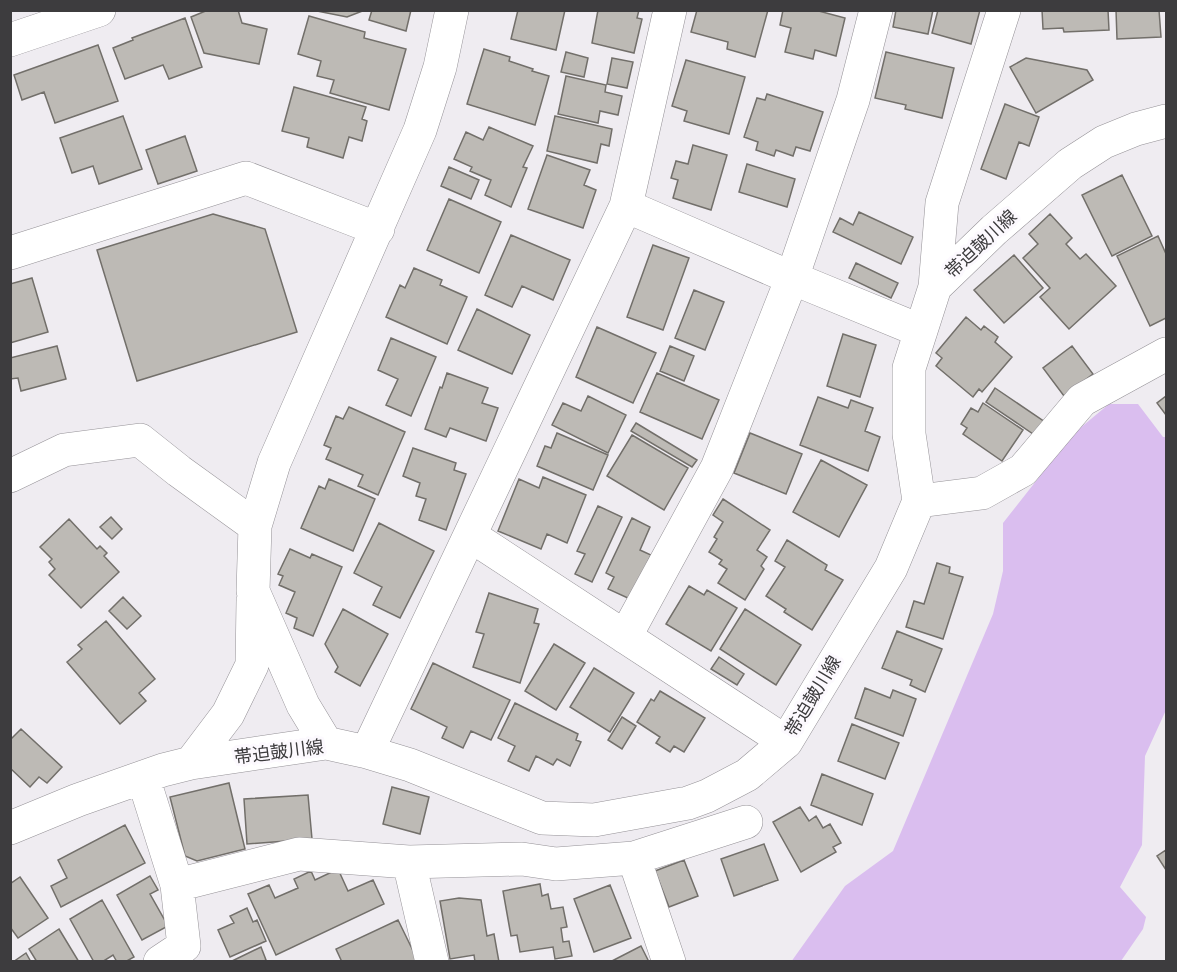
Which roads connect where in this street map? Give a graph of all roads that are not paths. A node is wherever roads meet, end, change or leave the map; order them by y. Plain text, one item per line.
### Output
1 (99, 10) edge
2 (452, 10) edge
3 (670, 10) edge
4 (876, 10) edge
5 (1004, 10) edge
6 (10, 40) edge
7 (1167, 121) edge
8 (626, 206) junction
9 (378, 229) junction
10 (10, 253) edge
11 (792, 278) junction
12 (935, 288) junction
13 (921, 331) junction
14 (1167, 354) edge
15 (10, 476) edge
16 (919, 501) junction
17 (255, 526) junction
18 (471, 536) junction
19 (253, 591) junction
20 (625, 638) junction
21 (786, 742) junction
22 (326, 743) junction
23 (367, 752) junction
24 (191, 763) junction
25 (143, 777) junction
26 (746, 822) dead end
27 (10, 828) edge
28 (634, 858) junction
29 (409, 862) junction
30 (177, 885) junction
31 (160, 962) edge
32 (432, 962) edge
33 (669, 962) edge

1 - 6 street
2 - 9 street
3 - 8 street
4 - 11 street
5 - 12 street
7 - 12 street, 帯迫皷川線
8 - 11 street
8 - 18 street
9 - 10 street
9 - 17 street
11 - 13 street
11 - 20 street
12 - 13 street, 帯迫皷川線
13 - 16 street, 帯迫皷川線
14 - 16 street
15 - 17 street
16 - 21 street, 帯迫皷川線
17 - 19 street
18 - 20 street
18 - 23 street
19 - 22 street
19 - 24 street
20 - 21 street
21 - 23 street, 帯迫皷川線
22 - 23 street, 帯迫皷川線
22 - 24 street, 帯迫皷川線
24 - 25 street, 帯迫皷川線
25 - 27 street, 帯迫皷川線
25 - 30 street
26 - 28 street
28 - 29 street
28 - 33 street
29 - 30 street
29 - 32 street
30 - 31 street

